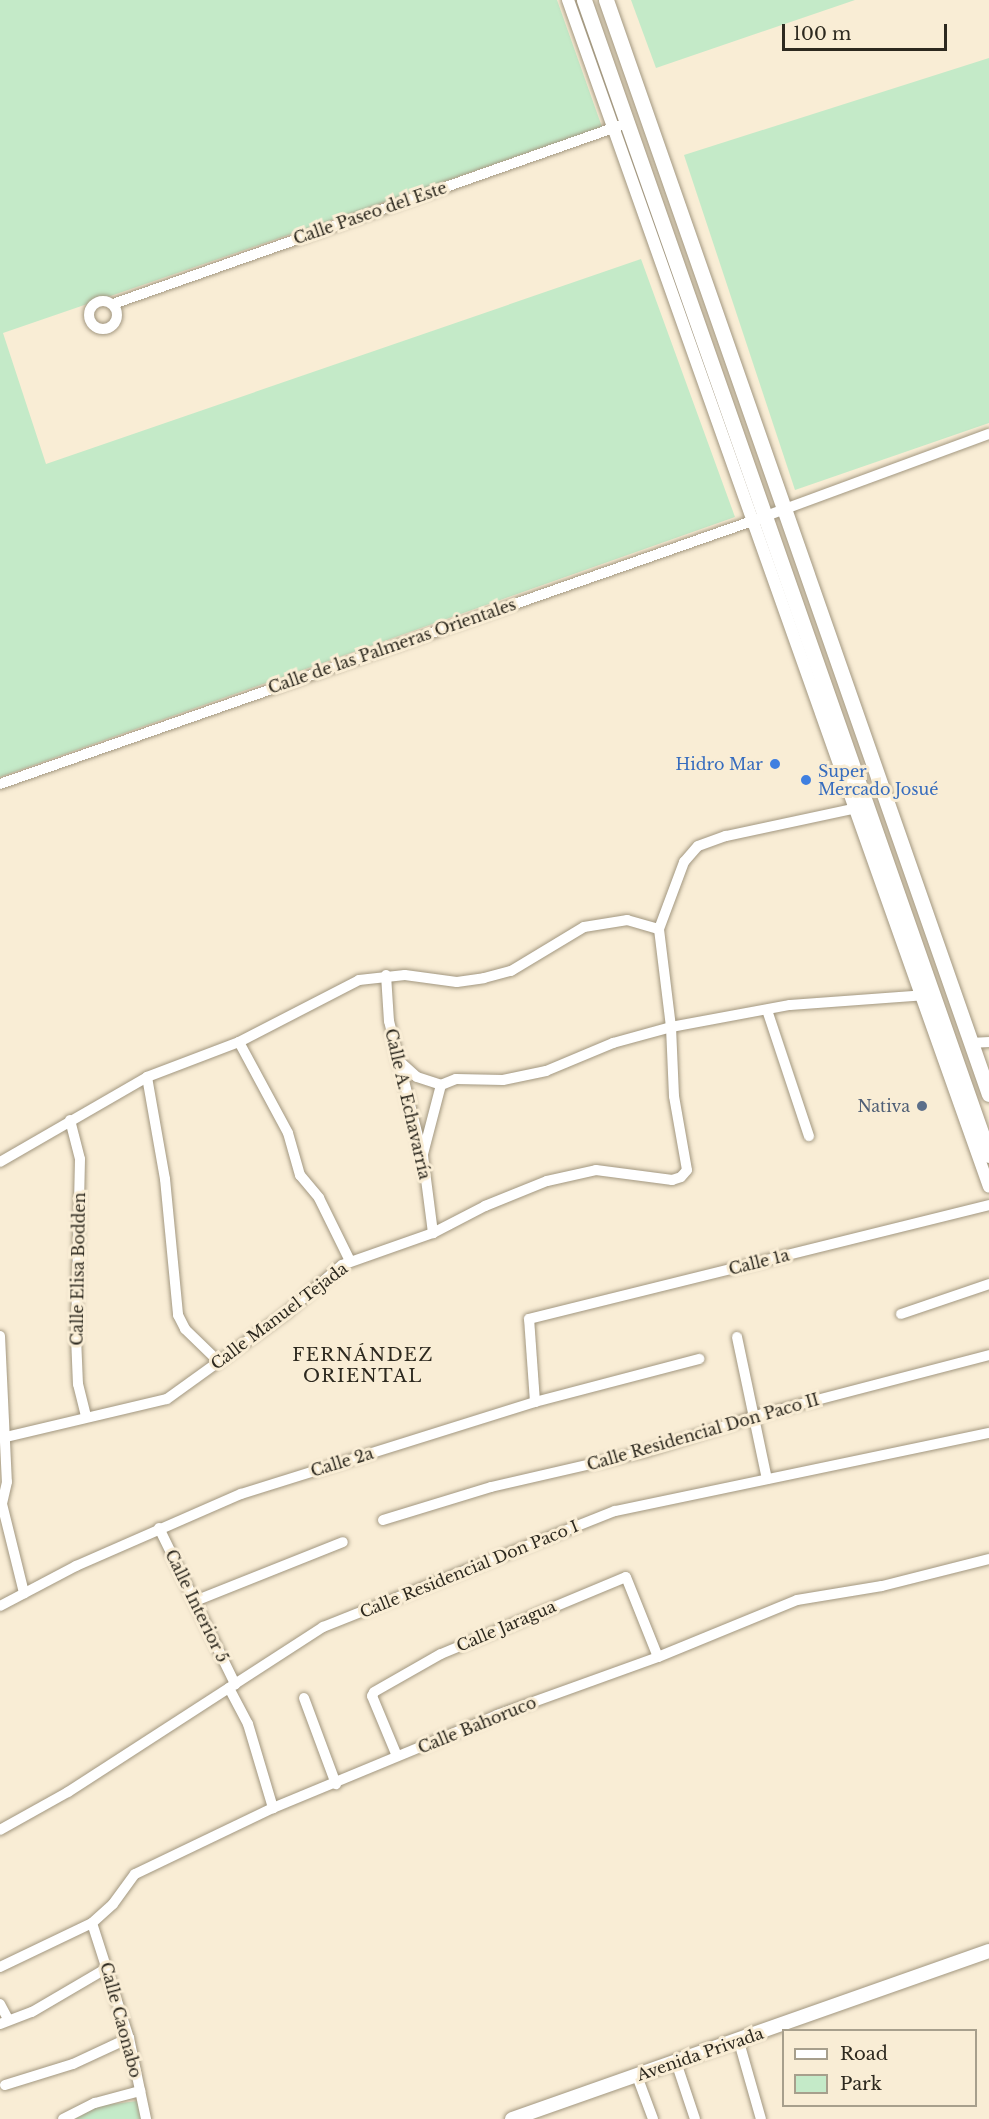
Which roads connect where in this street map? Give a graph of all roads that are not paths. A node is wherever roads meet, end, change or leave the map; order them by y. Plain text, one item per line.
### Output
1 (568, 0) edge
2 (584, 0) edge
3 (606, 0) edge
4 (620, 126) junction
5 (112, 304) dead end
6 (989, 434) edge
7 (783, 509) junction
8 (760, 518) junction
9 (0, 784) edge
10 (862, 807) junction
11 (658, 929) junction
12 (386, 975) junction
13 (928, 995) junction
14 (767, 1010) junction
15 (671, 1027) junction
16 (239, 1042) junction
17 (989, 1042) edge
18 (971, 1043) junction
19 (398, 1060) junction
20 (985, 1070) edge
21 (147, 1077) junction
22 (441, 1085) junction
23 (989, 1094) edge
24 (70, 1120) junction
25 (809, 1136) dead end
26 (989, 1155) edge
27 (423, 1156) junction
28 (0, 1162) edge
29 (989, 1186) edge
30 (989, 1205) edge
31 (433, 1233) junction
32 (350, 1260) junction
33 (989, 1284) edge
34 (901, 1314) dead end
35 (0, 1336) edge
36 (737, 1337) dead end
37 (989, 1355) edge
38 (699, 1359) dead end
39 (218, 1361) junction
40 (535, 1402) junction
41 (86, 1417) junction
42 (753, 1418) junction
43 (989, 1432) edge
44 (6, 1437) junction
45 (767, 1479) junction
46 (383, 1520) dead end
47 (159, 1528) junction
48 (343, 1542) dead end
49 (989, 1559) edge
50 (24, 1593) junction
51 (195, 1601) junction
52 (0, 1606) edge
53 (658, 1657) junction
54 (232, 1686) junction
55 (304, 1698) dead end
56 (397, 1756) junction
57 (336, 1784) junction
58 (273, 1808) junction
59 (0, 1830) edge
60 (92, 1923) junction
61 (989, 1951) edge
62 (0, 1967) edge
63 (108, 1968) junction
64 (0, 2004) edge
65 (4, 2021) edge
66 (129, 2038) junction
67 (739, 2042) junction
68 (676, 2062) junction
69 (637, 2076) junction
70 (5, 2085) dead end
71 (140, 2091) junction
72 (63, 2119) edge
73 (146, 2119) edge
74 (512, 2119) edge
75 (653, 2119) edge
76 (695, 2119) edge
77 (761, 2119) edge

1 - 4 street
2 - 4 main road
3 - 7 main road
4 - 5 street, Calle Paseo del Este
4 - 8 main road
6 - 7 street, Calle de las Palmeras Orientales
7 - 8 street, Calle de las Palmeras Orientales
7 - 18 main road
8 - 9 street, Calle de las Palmeras Orientales
8 - 10 main road
10 - 11 street
10 - 13 main road
11 - 12 street
11 - 15 street
12 - 16 street
12 - 19 street, Calle A. Echavarría
13 - 14 street
13 - 26 main road
13 - 29 street
14 - 15 street
14 - 25 street
15 - 22 street
15 - 31 street, Calle Manuel Tejada
16 - 21 street
16 - 32 street
17 - 18 street
18 - 20 main road
19 - 22 street
19 - 27 street, Calle A. Echavarría
20 - 23 main road
21 - 24 street
21 - 39 street
22 - 27 street
24 - 28 street
24 - 41 street, Calle Elisa Bodden
27 - 31 street, Calle A. Echavarría
30 - 40 street, Calle 1a
31 - 32 street, Calle Manuel Tejada
32 - 39 street, Calle Manuel Tejada
33 - 34 street
35 - 44 street
36 - 42 street
37 - 42 street, Calle Residencial Don Paco II
38 - 40 street, Calle 2a
39 - 41 street, Calle Manuel Tejada
40 - 47 street, Calle 2a
41 - 44 street, Calle Manuel Tejada
42 - 45 street
42 - 46 street, Calle Residencial Don Paco II
43 - 45 street, Calle Residencial Don Paco I
44 - 50 street
45 - 54 street, Calle Residencial Don Paco I
47 - 50 street, Calle 2a
47 - 51 street, Calle Interior 5
48 - 51 street
49 - 53 street, Calle Bahoruco
50 - 52 street, Calle 2a
51 - 54 street, Calle Interior 5
53 - 56 street, Calle Bahoruco
53 - 56 street, Calle Jaragua
54 - 58 street, Calle Interior 5
54 - 59 street, Calle Residencial Don Paco I
55 - 57 street
56 - 57 street, Calle Bahoruco
57 - 58 street, Calle Bahoruco
58 - 60 street, Calle Bahoruco
60 - 62 street, Calle Bahoruco
60 - 63 street, Calle Caonabo
61 - 67 main road, Avenida Privada
63 - 65 street
63 - 66 street, Calle Caonabo
64 - 65 street
66 - 70 street
66 - 71 street, Calle Caonabo
67 - 68 main road, Avenida Privada
67 - 77 street
68 - 69 main road, Avenida Privada
68 - 76 street
69 - 74 main road, Avenida Privada
69 - 75 street
71 - 72 street
71 - 73 street, Calle Caonabo

